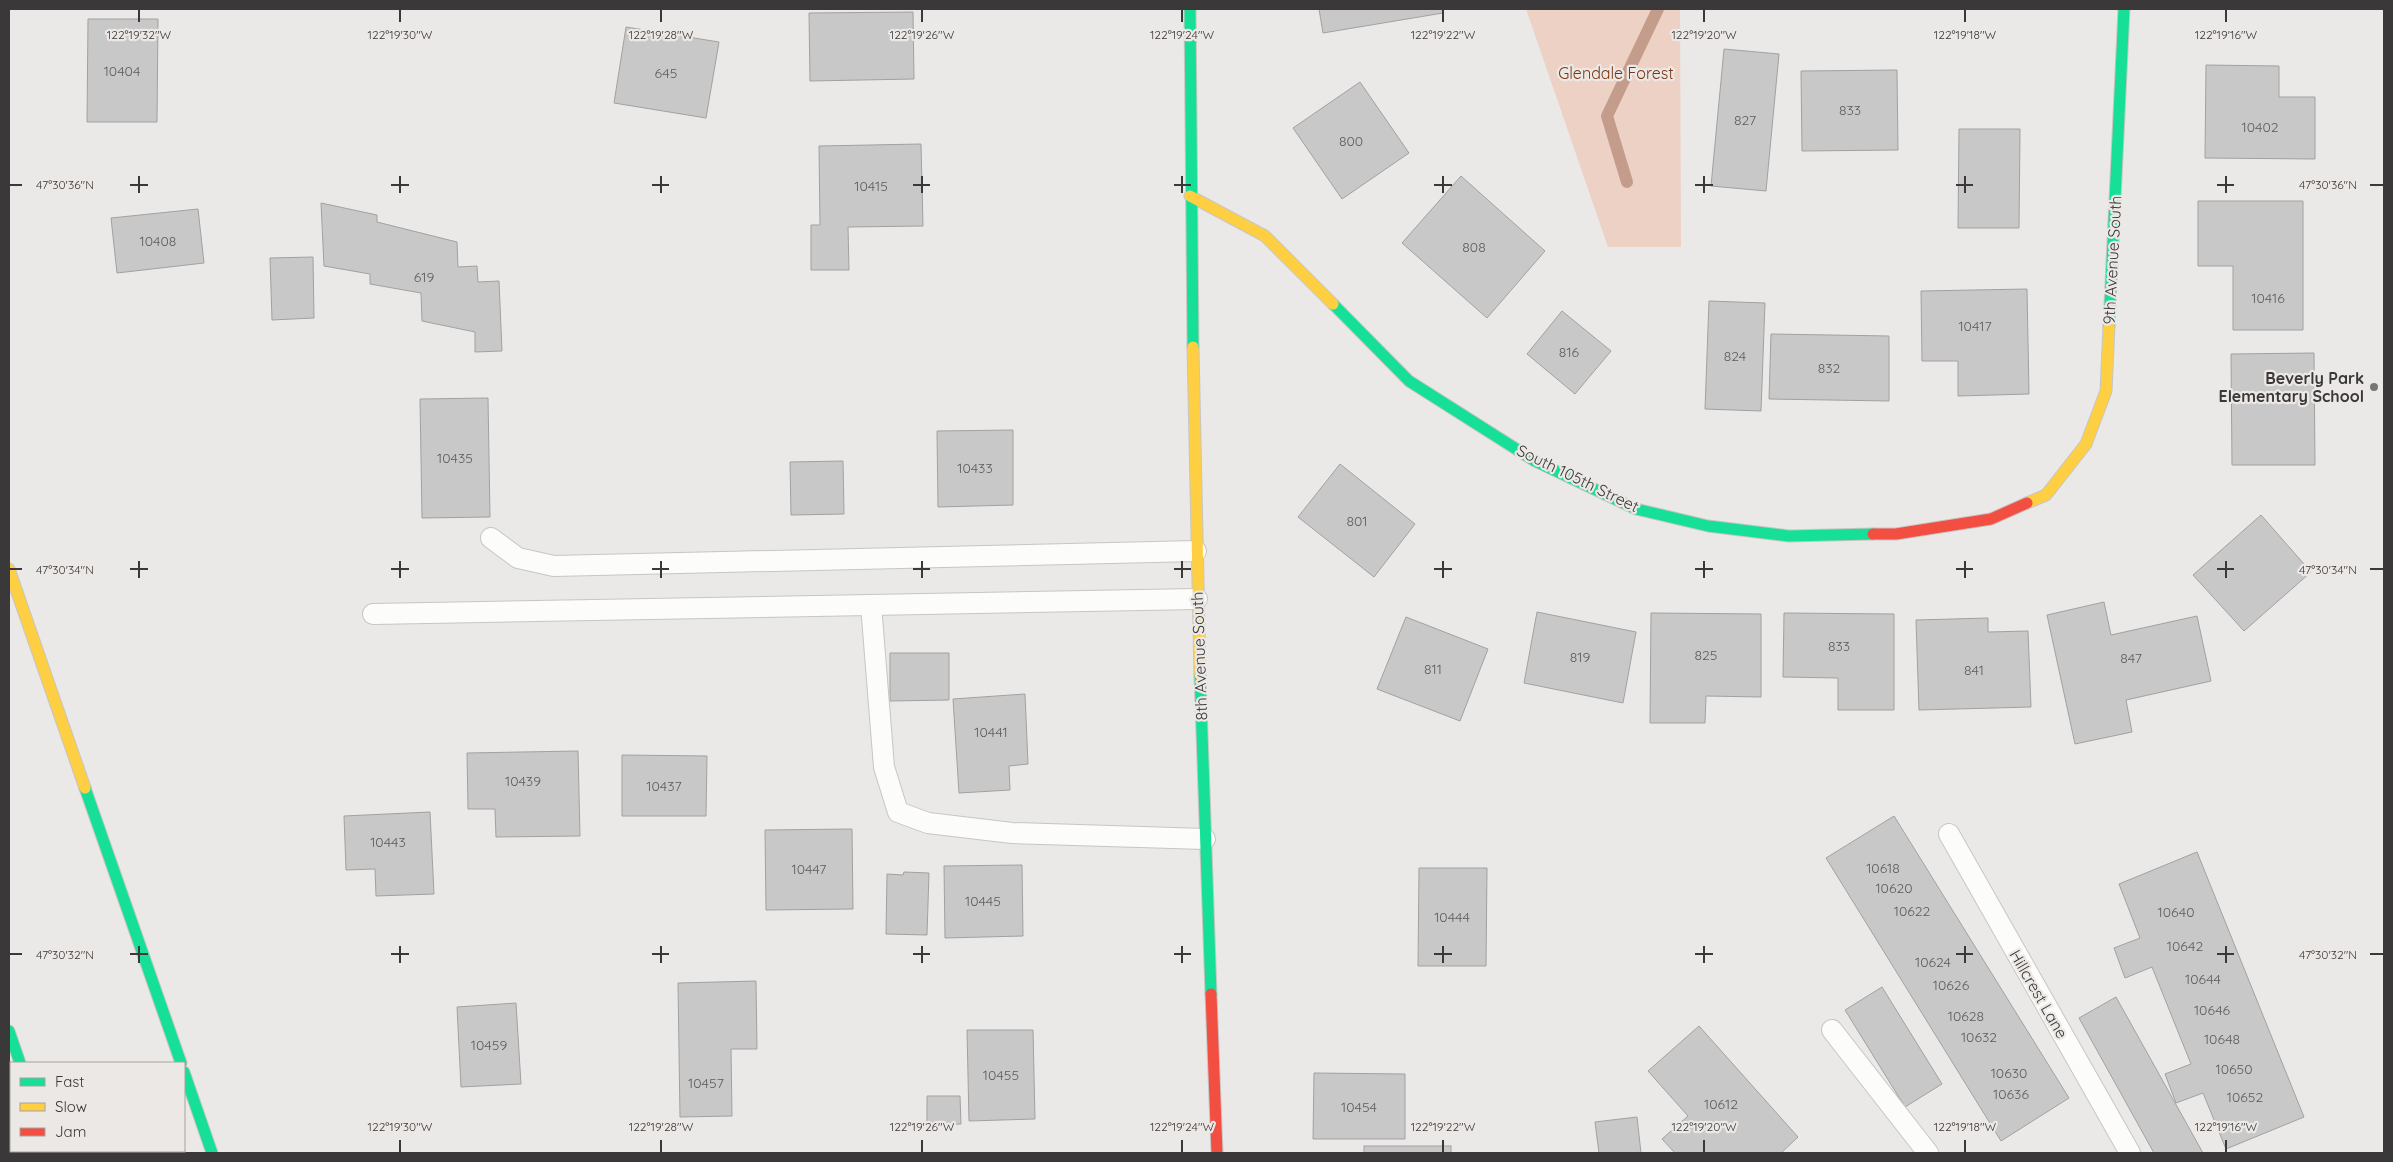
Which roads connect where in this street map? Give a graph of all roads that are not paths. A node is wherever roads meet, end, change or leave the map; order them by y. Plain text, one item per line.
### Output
1 (1190, 9) edge
2 (2124, 9) edge
3 (1190, 196) junction
4 (2046, 495) joint
5 (490, 538) dead end
6 (1196, 551) junction
7 (9, 569) edge
8 (1197, 599) junction
9 (871, 605) junction
10 (373, 614) dead end
11 (1949, 834) dead end
12 (1206, 839) junction
13 (1832, 1030) dead end
14 (9, 1031) edge
15 (20, 1062) edge
16 (181, 1062) edge
17 (185, 1075) edge
18 (212, 1153) edge
19 (1217, 1153) edge
20 (1928, 1153) edge
21 (2130, 1153) edge

1 - 3 main road, 8th Avenue South
2 - 4 main road, 9th Avenue South
3 - 4 main road, South 105th Street
3 - 6 main road, 8th Avenue South
5 - 6 lane
6 - 8 main road, 8th Avenue South
7 - 16 main road
8 - 9 lane
8 - 12 main road, 8th Avenue South
9 - 10 lane
9 - 12 lane
11 - 21 lane, Hillcrest Lane
12 - 19 main road, 8th Avenue South
13 - 20 lane
14 - 15 main road
17 - 18 main road

